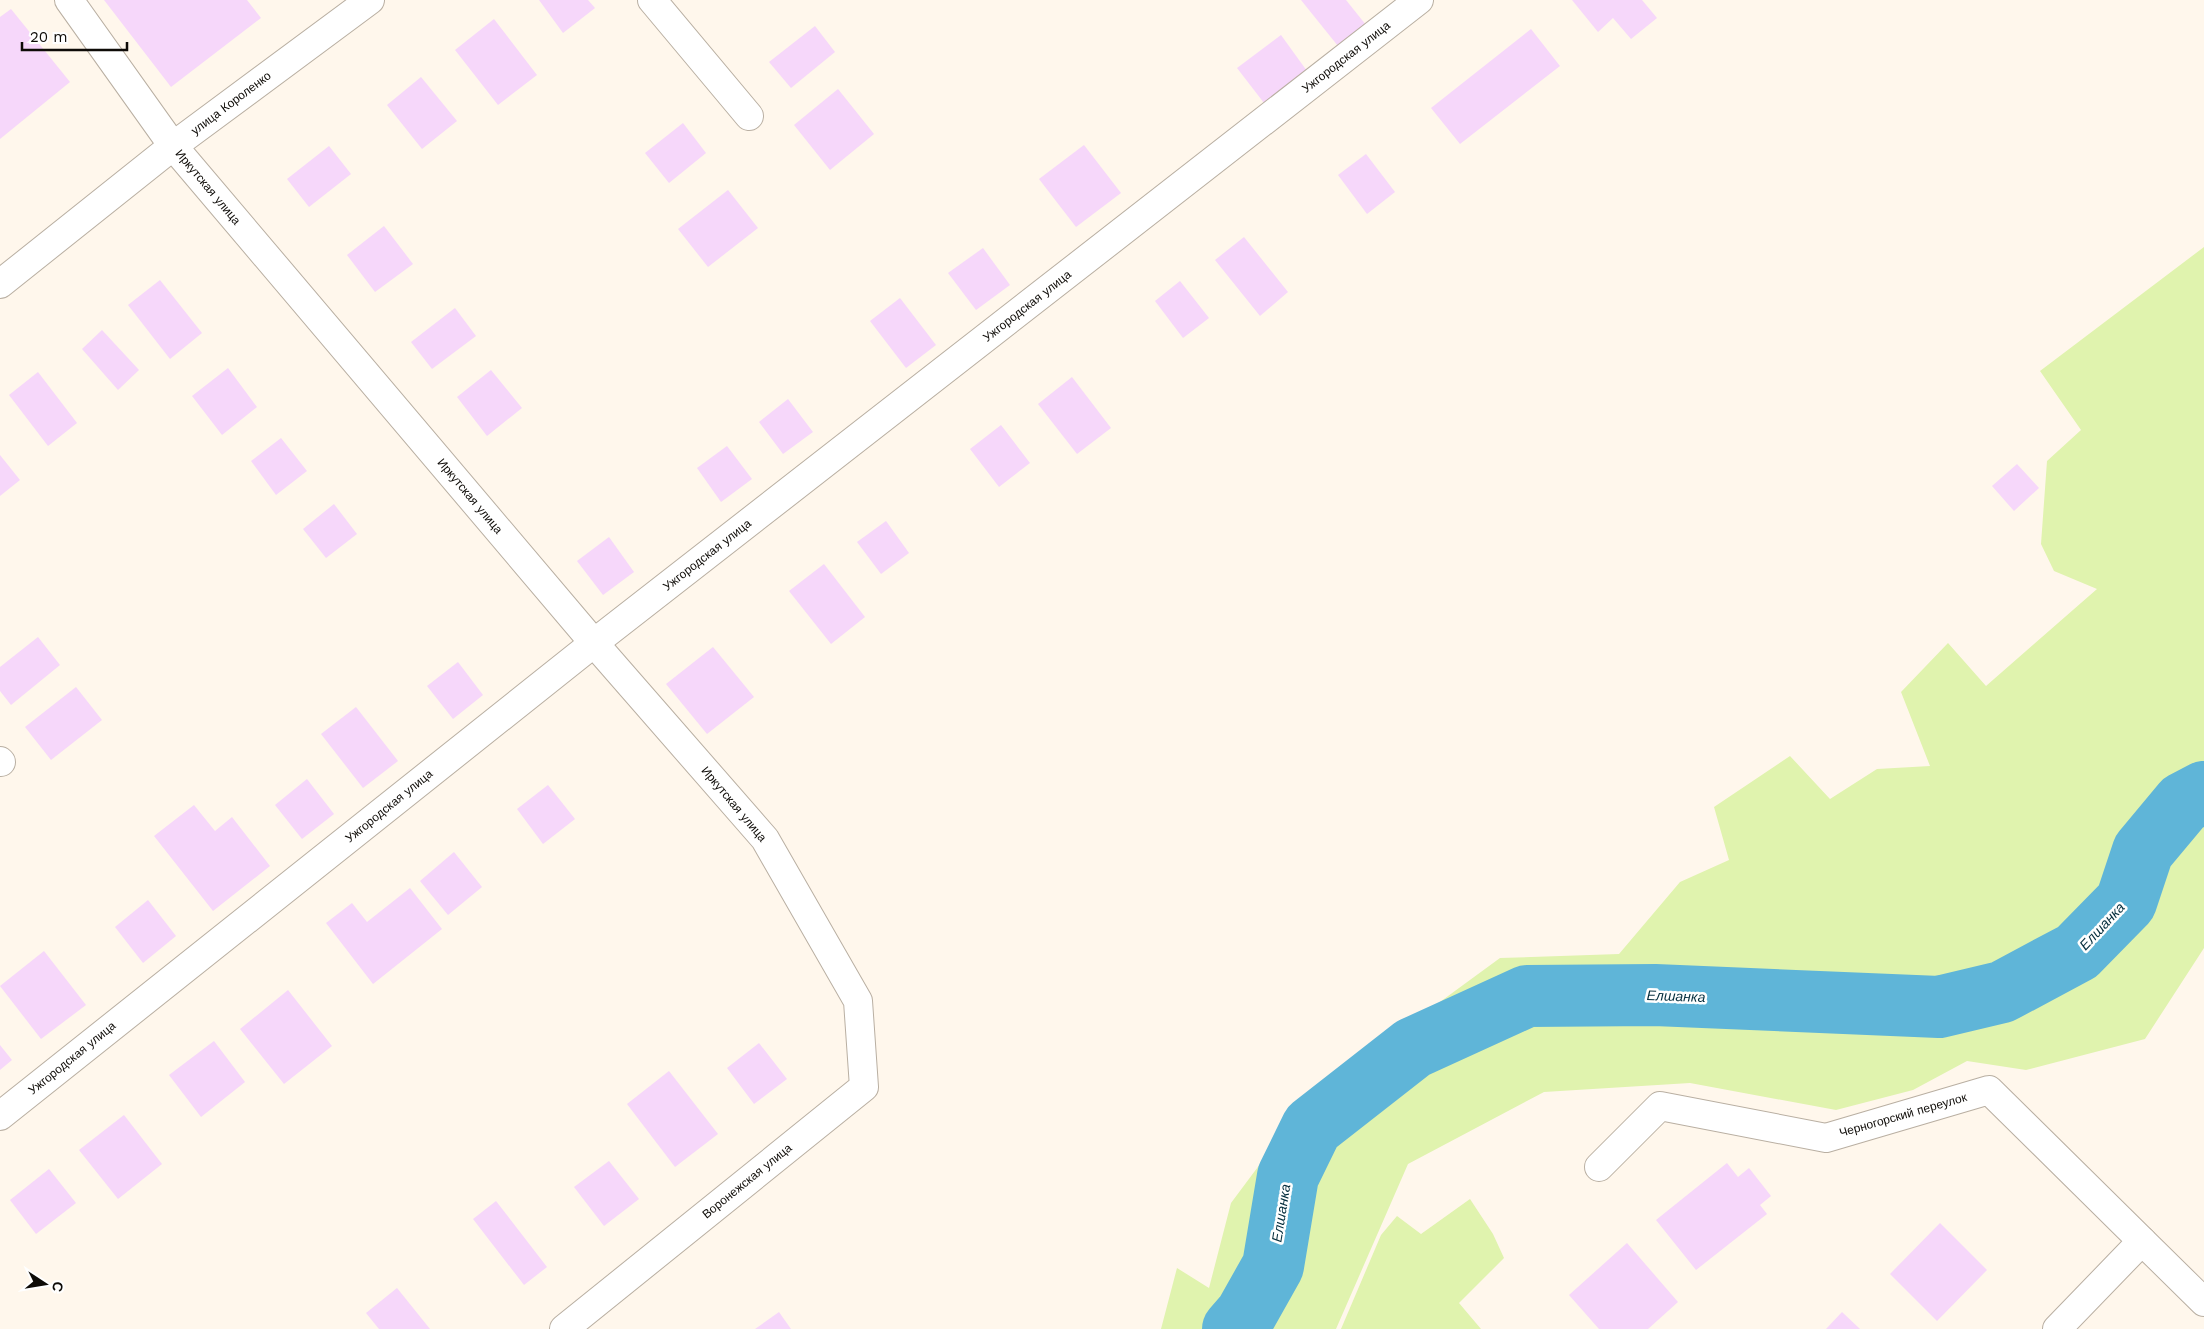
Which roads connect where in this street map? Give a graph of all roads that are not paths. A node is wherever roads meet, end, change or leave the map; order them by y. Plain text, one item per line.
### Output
1 (69, 0) edge
2 (370, 0) edge
3 (652, 0) edge
4 (1419, 0) edge
5 (750, 116) dead end
6 (173, 146) junction
7 (0, 284) edge
8 (594, 643) junction
9 (858, 1001) joint
10 (0, 1116) edge
11 (1599, 1167) dead end
12 (2142, 1241) junction
13 (2204, 1302) edge
14 (564, 1329) edge
15 (2057, 1329) edge

1 - 6 street, Иркутская улица
2 - 6 street, улица Короленко
3 - 5 street
4 - 8 street, Ужгородская улица
6 - 7 street, улица Короленко
6 - 8 street, Иркутская улица
8 - 9 street, Иркутская улица
8 - 10 street, Ужгородская улица
9 - 14 street, Воронежская улица
11 - 12 street, Черногорский переулок
12 - 13 street, Черногорский переулок
12 - 15 street

